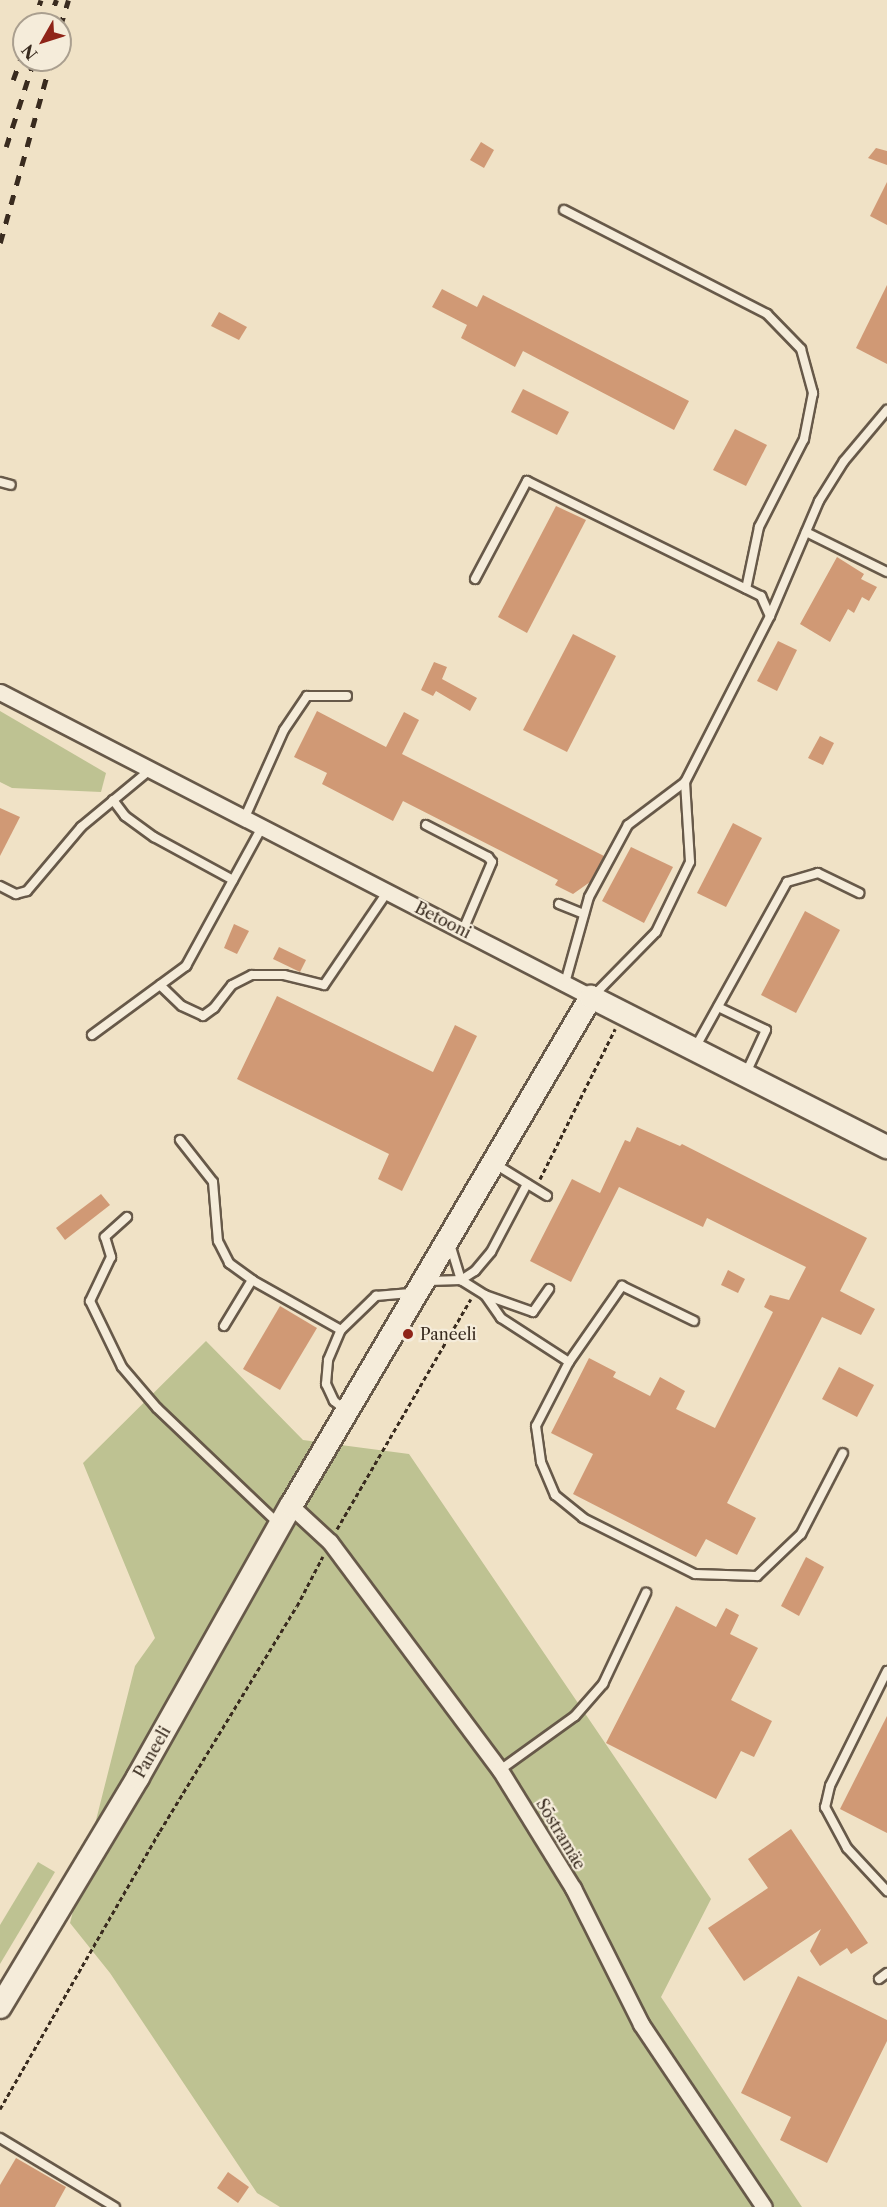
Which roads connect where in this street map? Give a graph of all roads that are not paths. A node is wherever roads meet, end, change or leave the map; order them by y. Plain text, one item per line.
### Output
1 (564, 210) dead end
2 (887, 410) edge
3 (0, 482) edge
4 (11, 485) dead end
5 (806, 532) junction
6 (887, 572) edge
7 (475, 579) dead end
8 (746, 589) junction
9 (770, 616) junction
10 (0, 692) edge
11 (347, 696) dead end
12 (151, 769) junction
13 (685, 782) junction
14 (113, 800) junction
15 (244, 817) junction
16 (426, 825) dead end
17 (263, 826) junction
18 (233, 880) junction
19 (0, 886) edge
20 (388, 891) junction
21 (859, 893) dead end
22 (559, 904) dead end
23 (584, 914) junction
24 (463, 930) junction
25 (564, 982) junction
26 (160, 985) junction
27 (591, 997) junction
28 (718, 1006) junction
29 (92, 1035) dead end
30 (695, 1049) junction
31 (746, 1075) junction
32 (180, 1140) dead end
33 (887, 1146) edge
34 (494, 1163) junction
35 (527, 1184) junction
36 (547, 1196) dead end
37 (127, 1216) dead end
38 (449, 1239) junction
39 (252, 1280) junction
40 (461, 1280) junction
41 (421, 1287) junction
42 (549, 1289) dead end
43 (485, 1295) junction
44 (694, 1321) dead end
45 (224, 1326) dead end
46 (341, 1330) junction
47 (569, 1362) junction
48 (347, 1411) junction
49 (843, 1453) dead end
50 (286, 1515) junction
51 (646, 1593) dead end
52 (887, 1671) edge
53 (500, 1770) junction
54 (887, 1891) edge
55 (887, 1973) edge
56 (879, 1979) dead end
57 (0, 2007) edge
58 (0, 2138) edge
59 (115, 2207) edge
60 (764, 2207) edge

1 - 8 lane
2 - 5 lane
3 - 4 lane
5 - 6 lane
5 - 9 lane
7 - 8 lane
8 - 9 lane
9 - 13 lane
10 - 12 street, Betooni
11 - 15 lane
12 - 14 lane
12 - 15 street, Betooni
13 - 23 lane
13 - 27 lane
14 - 18 lane
14 - 19 lane
15 - 17 street, Betooni
16 - 24 lane
17 - 18 lane
17 - 20 street, Betooni
18 - 26 lane
20 - 24 street, Betooni
20 - 26 lane
21 - 28 lane
22 - 23 lane
23 - 25 lane
24 - 25 street, Betooni
25 - 27 street, Betooni
26 - 29 lane
27 - 30 street, Betooni
27 - 34 street, Paneeli
28 - 30 lane
28 - 31 lane
30 - 31 street, Betooni
31 - 33 street, Betooni
32 - 39 lane
34 - 35 lane
34 - 38 street, Paneeli
35 - 36 lane
35 - 40 lane
37 - 50 lane
38 - 40 lane
38 - 41 street, Paneeli
39 - 45 lane
39 - 46 lane
40 - 41 lane
40 - 43 lane
41 - 46 lane
41 - 48 street, Paneeli
42 - 43 lane
43 - 47 lane
44 - 47 lane
46 - 48 lane
47 - 49 lane
48 - 50 street, Paneeli
50 - 53 street, Sõstramäe
50 - 57 street, Paneeli
51 - 53 lane
52 - 54 lane
53 - 60 street, Sõstramäe
55 - 56 lane
58 - 59 lane

